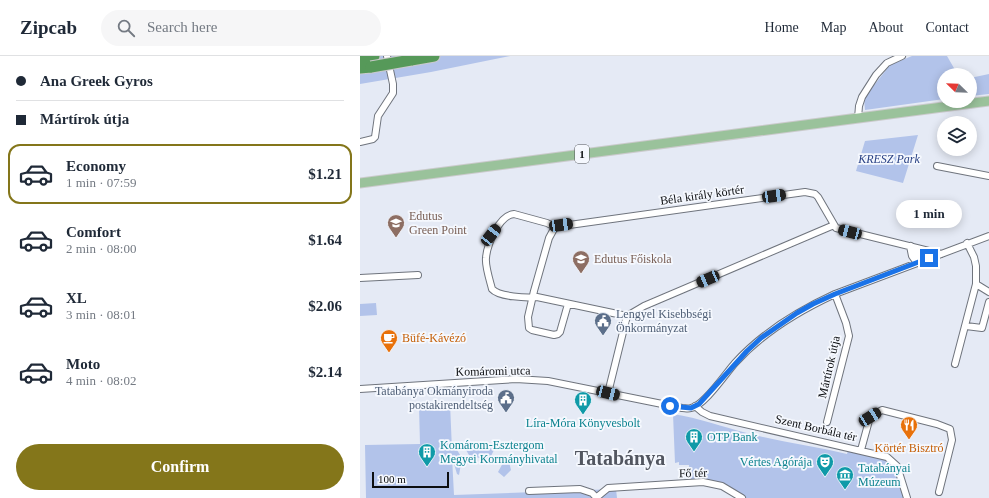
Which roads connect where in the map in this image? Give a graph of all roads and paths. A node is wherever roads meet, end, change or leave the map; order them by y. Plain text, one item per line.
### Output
1 (387, 56) edge
2 (434, 56) edge
3 (902, 56) edge
4 (367, 61) edge
5 (989, 101) edge
6 (858, 118) junction
7 (360, 142) edge
8 (937, 166) dead end
9 (989, 176) edge
10 (360, 183) edge
11 (834, 225) junction
12 (555, 227) junction
13 (989, 236) edge
14 (968, 243) junction
15 (910, 246) junction
16 (941, 254) junction
17 (917, 263) junction
18 (418, 275) dead end
19 (362, 278) edge
20 (976, 284) junction
21 (989, 292) edge
22 (835, 294) junction
23 (533, 297) junction
24 (989, 302) edge
25 (568, 304) junction
26 (627, 316) junction
27 (966, 326) junction
28 (956, 364) dead end
29 (360, 389) edge
30 (608, 393) junction
31 (695, 406) junction
32 (827, 422) dead end
33 (861, 450) junction
34 (529, 491) dead end
35 (939, 492) dead end
36 (597, 498) edge
37 (742, 498) edge
38 (907, 498) edge

1 - 7 street
2 - 4 highway, bridge
3 - 6 street
5 - 6 main road, 1
6 - 10 main road, 1
8 - 9 street
11 - 12 street, Béla király körtér
11 - 15 street
11 - 26 street
12 - 23 street
12 - 23 street, Béla király körtér
13 - 14 street
14 - 16 street
14 - 20 street
15 - 16 street
15 - 17 street
16 - 17 street
17 - 22 street
18 - 19 street
20 - 21 street
20 - 27 street
22 - 31 street
22 - 32 street, Mártírok útja
23 - 25 street, Béla király körtér
23 - 25 street
24 - 27 street
25 - 26 street, Béla király körtér
26 - 30 street
27 - 28 street
29 - 30 street, Komáromi utca
30 - 31 street, Komáromi utca
31 - 33 street, Szent Borbála tér
33 - 35 street
33 - 38 street, Szent Borbála tér
34 - 36 street, Fő tér
36 - 37 street, Fő tér

